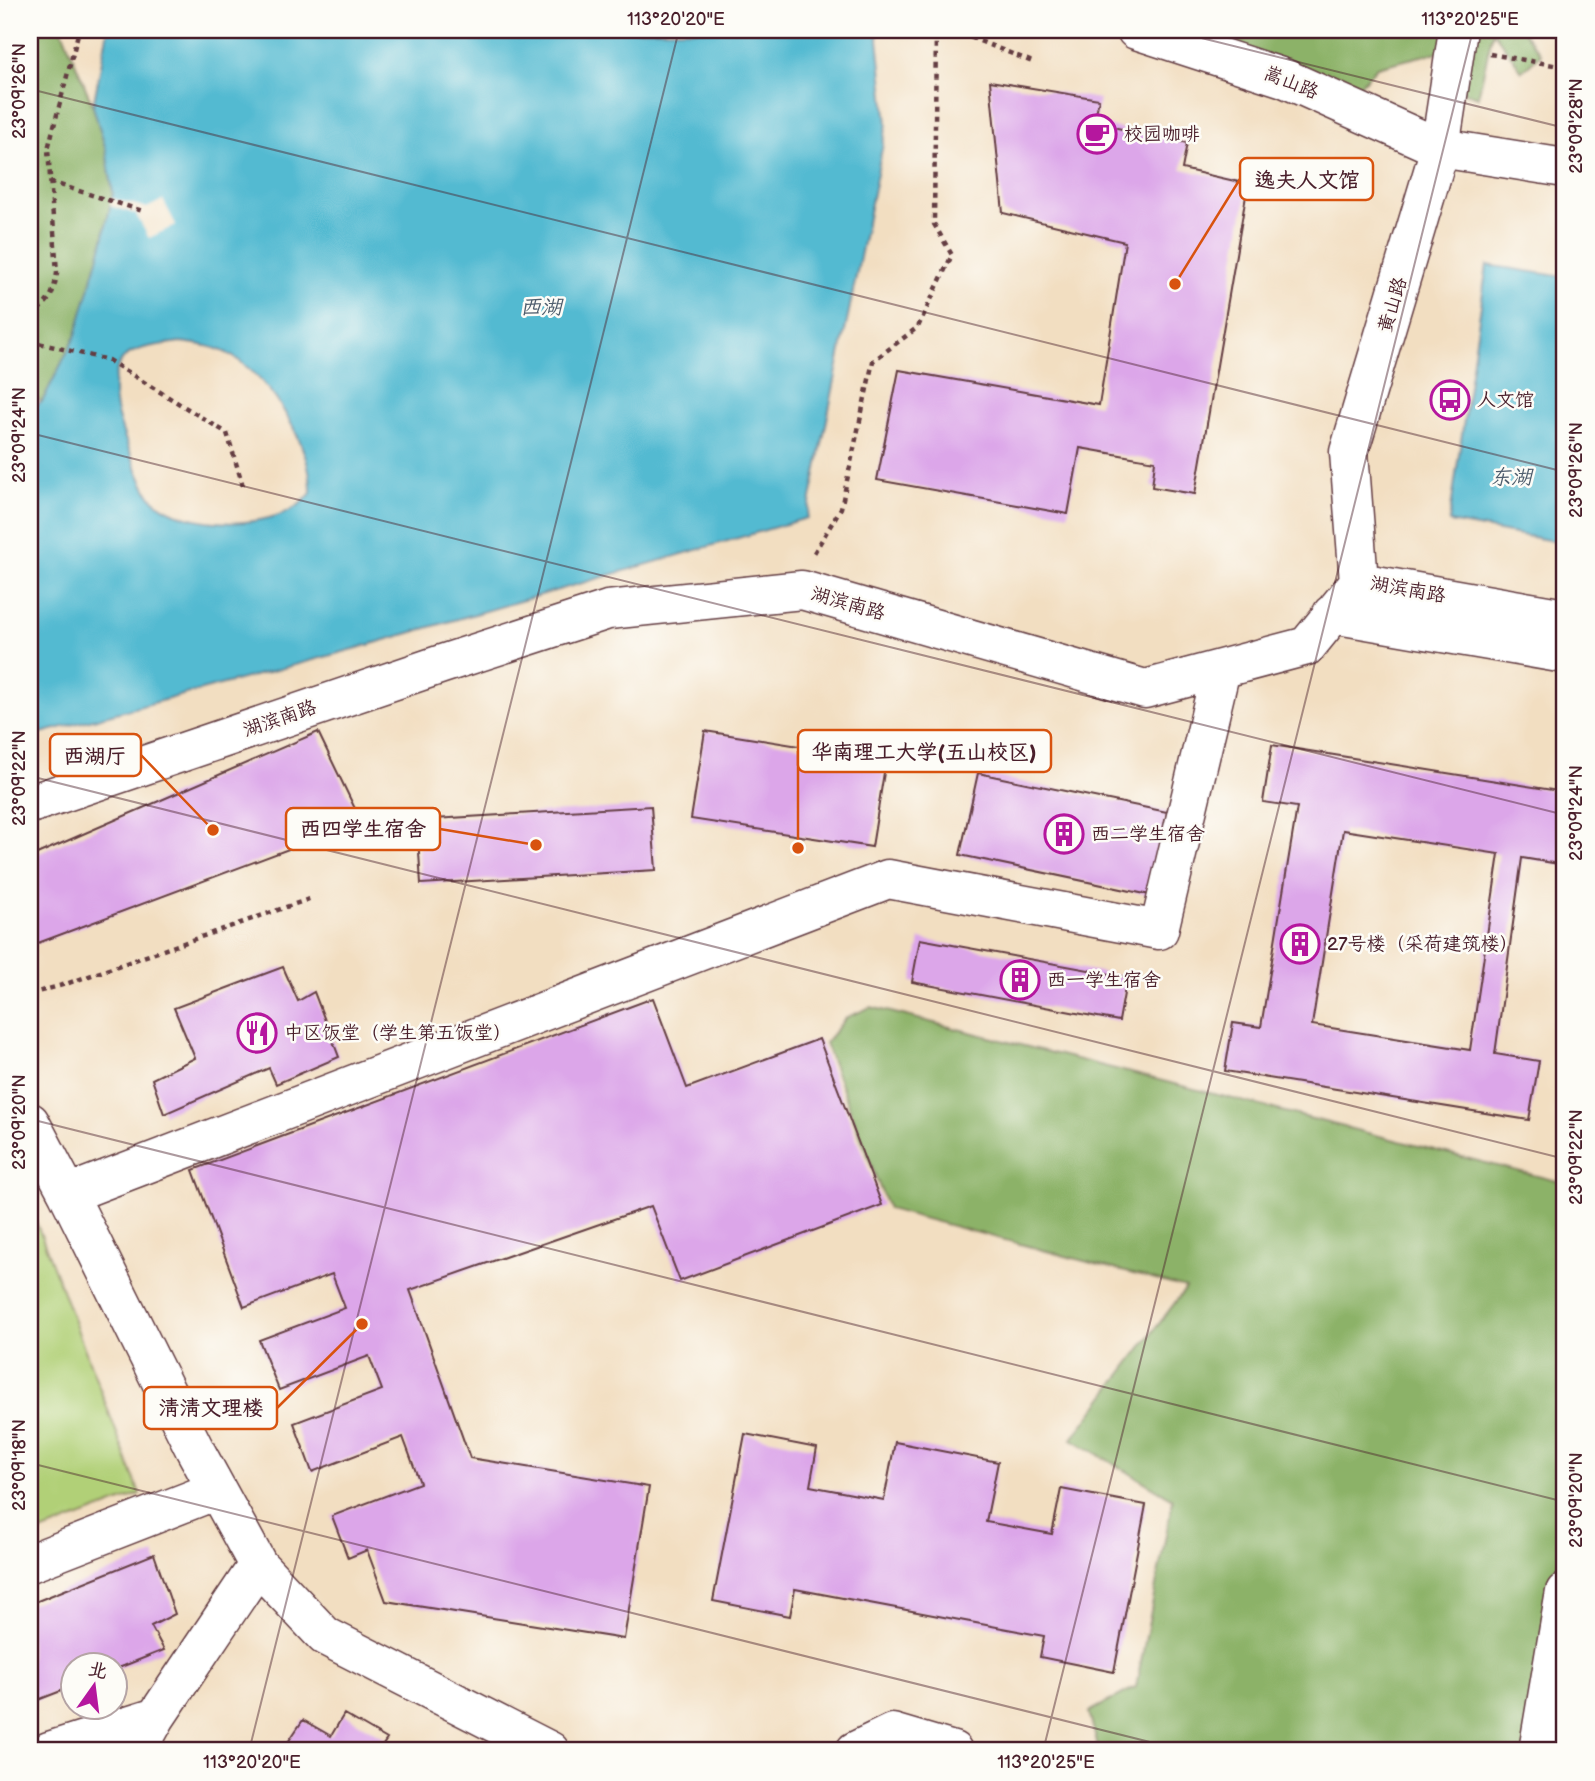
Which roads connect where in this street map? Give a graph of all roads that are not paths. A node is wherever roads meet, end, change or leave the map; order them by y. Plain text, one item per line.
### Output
1 (1136, 30) edge
2 (1456, 39) edge
3 (1440, 148) junction
4 (1565, 168) edge
5 (1359, 582) junction
6 (1332, 614) junction
7 (1565, 618) edge
8 (1565, 654) edge
9 (1221, 669) junction
10 (30, 804) edge
11 (33, 1134) edge
12 (68, 1194) junction
13 (217, 1490) junction
14 (30, 1563) edge
15 (258, 1565) junction
16 (1565, 1592) edge
17 (156, 1717) junction
18 (49, 1751) edge
19 (137, 1751) edge
20 (550, 1751) edge
21 (855, 1751) edge
22 (953, 1751) edge
23 (1538, 1751) edge

1 - 3 street, 嵩山路
2 - 3 street, 黄山路
3 - 4 street, 嵩山路
3 - 5 street, 黄山路
5 - 6 street, 湖滨南路
5 - 7 street, 湖滨南路
6 - 8 street
6 - 9 street, 湖滨南路
9 - 10 street, 湖滨南路
9 - 12 street
11 - 12 street
12 - 13 street
13 - 14 street
13 - 15 street
15 - 17 street
15 - 20 street
16 - 23 street
17 - 18 street
17 - 19 street
21 - 22 street

